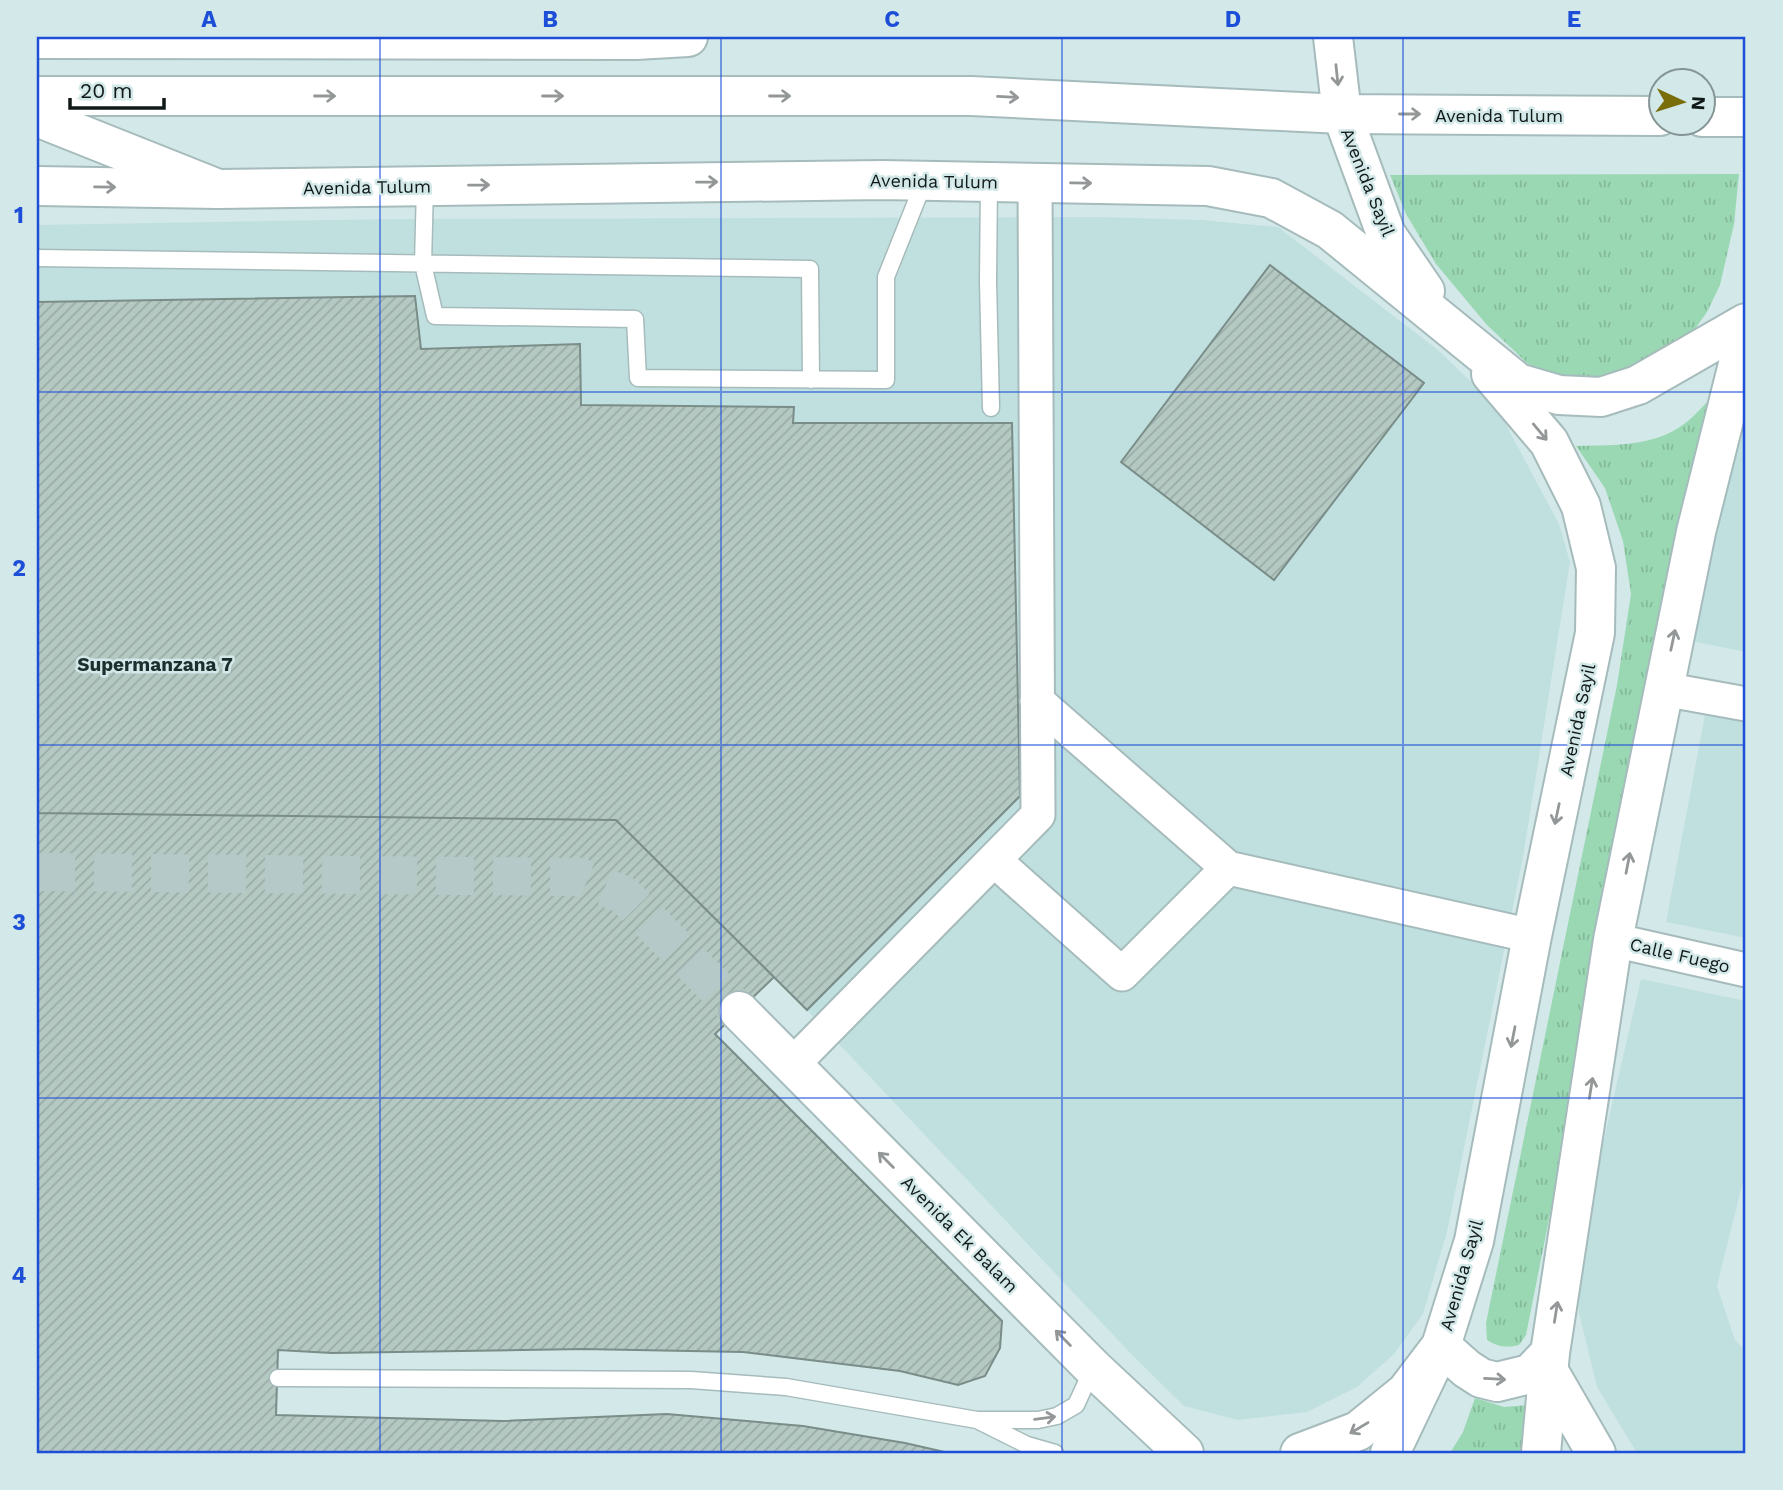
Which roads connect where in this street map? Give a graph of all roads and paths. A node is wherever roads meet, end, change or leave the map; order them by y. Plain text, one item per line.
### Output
1 (688, 37) edge
2 (1333, 37) edge
3 (37, 39) edge
4 (627, 39) edge
5 (37, 96) edge
6 (1342, 114) junction
7 (1646, 116) edge
8 (37, 117) edge
9 (1716, 117) edge
10 (1746, 117) edge
11 (924, 182) junction
12 (989, 182) junction
13 (1035, 183) junction
14 (37, 186) edge
15 (425, 186) junction
16 (218, 189) junction
17 (37, 258) edge
18 (423, 264) junction
19 (1448, 323) junction
20 (1746, 323) edge
21 (1746, 332) edge
22 (811, 380) junction
23 (992, 408) dead end
24 (1663, 689) junction
25 (1037, 701) junction
26 (1746, 704) edge
27 (993, 860) junction
28 (1228, 868) junction
29 (1532, 936) junction
30 (1613, 940) junction
31 (1746, 970) edge
32 (739, 1011) tunnel mouth
33 (792, 1065) junction
34 (1441, 1346) junction
35 (1549, 1361) junction
36 (1093, 1368) junction
37 (278, 1378) dead end
38 (977, 1420) junction
39 (1150, 1420) junction
40 (1055, 1453) edge
41 (1184, 1453) edge
42 (1211, 1453) edge
43 (1300, 1453) edge
44 (1390, 1453) edge
45 (1541, 1453) edge
46 (1596, 1453) edge

1 - 4 street
2 -> 6 street, Avenida Sayil
3 - 4 street
5 -> 6 street, Avenida Tulum
6 -> 7 street, Avenida Tulum
6 - 19 street, Avenida Sayil
8 - 16 street
9 - 10 street
11 - 12 street, Avenida Tulum
15 -> 11 street, Avenida Tulum
11 - 22 lane
12 - 13 street, Avenida Tulum
12 - 23 lane
13 -> 19 street, Avenida Tulum
13 - 25 street
14 -> 16 street, Avenida Tulum
15 - 16 street, Avenida Tulum
15 - 18 lane
17 - 18 lane
18 - 22 lane
18 - 22 lane
19 - 20 street, Avenida Tulum
19 -> 29 street, Avenida Sayil
24 -> 21 street
24 - 26 street
30 -> 24 street
25 - 27 street
25 - 28 street
27 - 28 street
27 - 33 street
28 - 29 street
29 -> 34 street, Avenida Sayil
30 - 31 street, Calle Fuego
35 -> 30 street
32 - 33 street, Avenida Ek Balam
36 -> 33 street, Avenida Ek Balam
34 -> 35 street
34 -> 43 street
34 - 44 street, Avenida Sayil
35 - 45 street
35 - 46 street
38 -> 36 lane
36 - 39 street, Avenida Ek Balam
37 - 38 lane
38 - 40 lane
39 - 41 street, Avenida Ek Balam
39 - 42 street

